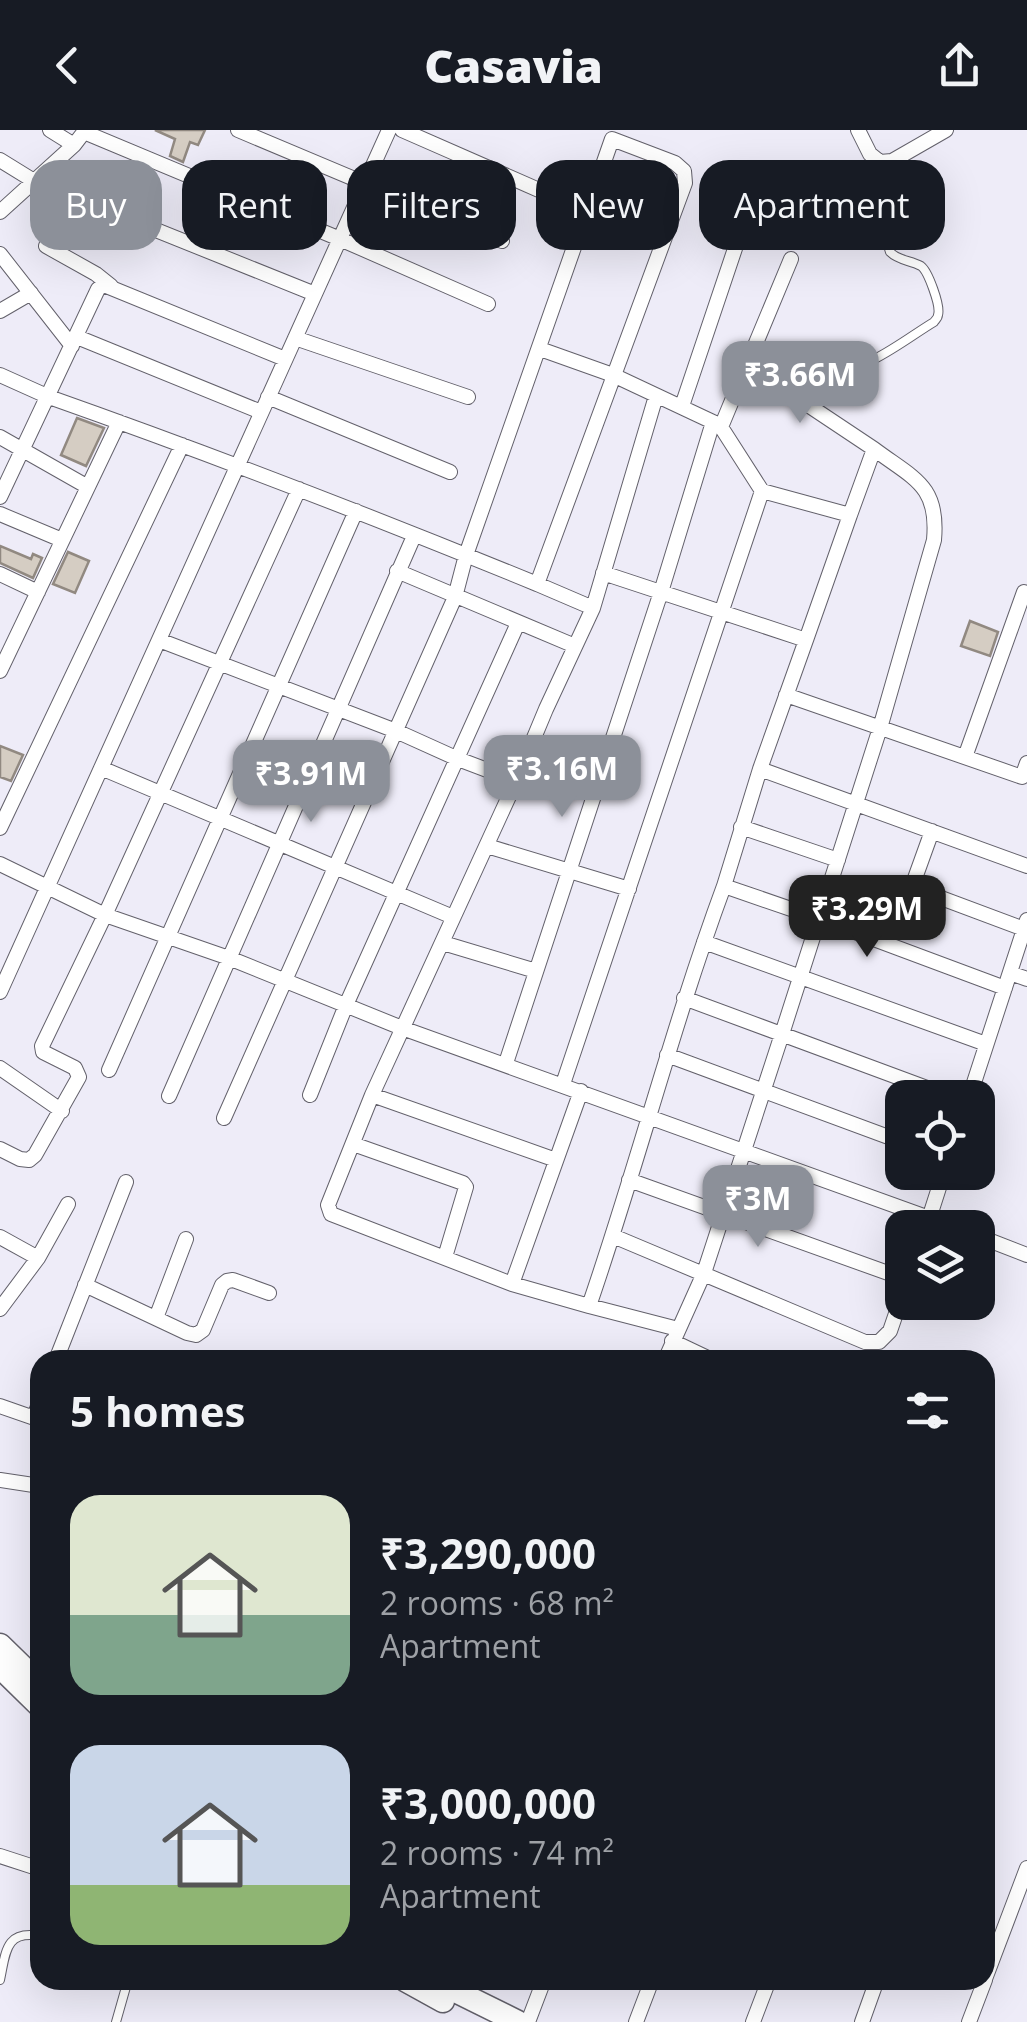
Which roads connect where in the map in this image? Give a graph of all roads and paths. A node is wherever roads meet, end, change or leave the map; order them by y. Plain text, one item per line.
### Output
1 (50, 130) edge
2 (238, 130) edge
3 (389, 130) edge
4 (402, 130) edge
5 (858, 130) edge
6 (946, 130) edge
7 (84, 131) edge
8 (613, 134) edge
9 (74, 145) junction
10 (0, 160) edge
11 (57, 160) edge
12 (375, 160) edge
13 (878, 160) edge
14 (894, 160) edge
15 (347, 177) edge
16 (30, 179) edge
17 (30, 185) edge
18 (536, 189) edge
19 (0, 212) edge
20 (347, 222) edge
21 (162, 232) edge
22 (340, 238) junction
23 (53, 250) edge
24 (735, 250) edge
25 (889, 250) edge
26 (0, 254) edge
27 (790, 258) dead end
28 (111, 286) junction
29 (32, 292) junction
30 (315, 294) junction
31 (488, 304) dead end
32 (0, 311) edge
33 (295, 338) junction
34 (74, 342) junction
35 (756, 344) junction
36 (540, 349) junction
37 (285, 359) junction
38 (744, 373) junction
39 (0, 375) edge
40 (613, 375) junction
41 (656, 396) junction
42 (49, 397) junction
43 (268, 397) junction
44 (468, 397) dead end
45 (682, 406) junction
46 (261, 412) junction
47 (120, 422) junction
48 (717, 425) junction
49 (0, 436) edge
50 (182, 445) junction
51 (874, 449) junction
52 (22, 451) junction
53 (237, 466) junction
54 (450, 472) dead end
55 (88, 487) junction
56 (299, 489) junction
57 (762, 492) junction
58 (0, 496) edge
59 (356, 511) junction
60 (0, 514) edge
61 (850, 516) junction
62 (414, 536) junction
63 (62, 540) junction
64 (466, 555) junction
65 (397, 571) junction
66 (603, 573) junction
67 (0, 574) edge
68 (537, 584) junction
69 (38, 592) junction
70 (661, 592) junction
71 (1027, 595) edge
72 (455, 597) junction
73 (593, 608) junction
74 (722, 612) junction
75 (518, 623) junction
76 (159, 640) junction
77 (806, 640) junction
78 (575, 646) junction
79 (220, 664) junction
80 (0, 671) edge
81 (278, 686) junction
82 (786, 694) junction
83 (338, 708) junction
84 (880, 728) junction
85 (396, 731) junction
86 (965, 758) junction
87 (458, 759) junction
88 (101, 768) junction
89 (760, 769) junction
90 (1025, 773) edge
91 (516, 782) junction
92 (161, 793) junction
93 (857, 803) junction
94 (220, 818) junction
95 (740, 827) junction
96 (0, 828) edge
97 (932, 831) junction
98 (279, 844) junction
99 (486, 846) junction
100 (838, 860) junction
101 (0, 864) edge
102 (1027, 866) edge
103 (335, 868) junction
104 (568, 871) junction
105 (724, 886) junction
106 (47, 887) junction
107 (629, 889) junction
108 (396, 892) junction
109 (105, 915) junction
110 (453, 917) junction
111 (820, 919) junction
112 (1026, 925) edge
113 (169, 938) junction
114 (704, 942) junction
115 (442, 943) junction
116 (229, 958) junction
117 (536, 971) junction
118 (800, 977) junction
119 (1027, 979) edge
120 (1007, 980) junction
121 (285, 982) junction
122 (0, 992) edge
123 (684, 998) junction
124 (346, 1005) junction
125 (402, 1028) junction
126 (782, 1034) junction
127 (986, 1044) junction
128 (667, 1055) junction
129 (506, 1063) junction
130 (0, 1068) edge
131 (108, 1070) dead end
132 (906, 1080) edge
133 (974, 1080) edge
134 (563, 1084) junction
135 (762, 1090) junction
136 (581, 1091) junction
137 (310, 1095) dead end
138 (372, 1095) junction
139 (169, 1096) dead end
140 (62, 1111) junction
141 (648, 1117) junction
142 (224, 1118) dead end
143 (885, 1136) edge
144 (352, 1144) junction
145 (0, 1149) edge
146 (743, 1151) junction
147 (556, 1160) junction
148 (629, 1180) junction
149 (126, 1182) dead end
150 (68, 1204) dead end
151 (896, 1210) edge
152 (723, 1214) junction
153 (613, 1236) junction
154 (0, 1237) edge
155 (186, 1239) dead end
156 (995, 1242) edge
157 (1026, 1252) edge
158 (445, 1257) junction
159 (38, 1258) junction
160 (885, 1272) edge
161 (704, 1273) junction
162 (85, 1284) junction
163 (512, 1284) junction
164 (269, 1293) dead end
165 (589, 1306) junction
166 (0, 1309) edge
167 (156, 1318) junction
168 (894, 1320) edge
169 (675, 1335) junction
170 (60, 1350) edge
171 (668, 1350) edge
172 (697, 1350) edge
173 (0, 1406) edge
174 (30, 1417) edge
175 (0, 1480) edge
176 (30, 1484) edge
177 (0, 1646) edge
178 (0, 1667) edge
179 (30, 1674) edge
180 (30, 1696) edge
181 (0, 1856) edge
182 (30, 1866) edge
183 (1027, 1868) edge
184 (30, 1935) edge
185 (995, 1953) edge
186 (0, 1980) edge
187 (125, 1990) edge
188 (424, 1990) edge
189 (454, 1990) edge
190 (540, 1990) edge
191 (648, 1990) edge
192 (765, 1990) edge
193 (873, 1990) edge
194 (981, 1990) edge
195 (116, 2022) edge
196 (486, 2022) edge
197 (518, 2022) edge
198 (528, 2022) edge
199 (636, 2022) edge
200 (753, 2022) edge
201 (862, 2022) edge
202 (969, 2022) edge

1 - 9 street
2 - 15 street
3 - 12 street
4 - 18 street
5 - 13 street
6 - 14 street
7 - 9 street
7 - 22 street
8 - 36 street
8 - 40 street
9 - 11 street
10 - 16 street
17 - 19 street
20 - 22 street
21 - 30 street
22 - 30 street
22 - 31 street
23 - 28 street
24 - 45 street
25 - 35 lane
26 - 29 street
27 - 35 street
28 - 34 street
28 - 37 street
29 - 32 street
29 - 34 street
30 - 33 street
33 - 37 street
33 - 44 street
34 - 42 street
34 - 46 street
35 - 38 street
36 - 40 street
36 - 64 street
37 - 43 street
38 - 48 street
38 - 51 street
39 - 42 street
40 - 41 street
40 - 68 street
41 - 45 street
41 - 66 street
42 - 47 street
42 - 52 street
43 - 46 street
43 - 54 street
45 - 48 street
46 - 53 street
47 - 50 street
47 - 55 street
48 - 57 street
48 - 70 street
49 - 52 street
50 - 53 street
50 - 96 street
51 - 61 street
51 - 84 street
52 - 55 street
52 - 58 street
53 - 56 street
53 - 76 street
55 - 63 street
56 - 59 street
56 - 79 street
57 - 61 street
57 - 74 street
59 - 62 street
59 - 81 street
60 - 63 street
61 - 77 street
62 - 64 street
62 - 65 street
63 - 69 street
64 - 68 street
64 - 72 street
65 - 72 street
65 - 83 street
66 - 70 street
66 - 73 street
67 - 69 street
68 - 73 street
69 - 80 street
70 - 74 street
70 - 104 street
71 - 86 street
72 - 75 street
72 - 85 street
73 - 78 street
74 - 77 street
74 - 107 street
75 - 78 street
75 - 87 street
76 - 79 street
76 - 88 street
77 - 82 street
78 - 91 street
79 - 81 street
79 - 92 street
81 - 83 street
81 - 94 street
82 - 84 street
82 - 89 street
83 - 85 street
83 - 98 street
84 - 86 street
84 - 93 street
85 - 87 street
85 - 103 street
86 - 90 street
87 - 91 street
87 - 108 street
88 - 92 street
88 - 106 street
89 - 93 street
89 - 95 street
91 - 99 street
92 - 94 street
92 - 109 street
93 - 97 street
93 - 100 street
94 - 98 street
94 - 113 street
95 - 100 street
95 - 105 street
97 - 102 street
97 - 112 street
98 - 103 street
98 - 116 street
99 - 104 street
99 - 110 street
100 - 111 street
101 - 106 street
103 - 108 street
103 - 121 street
104 - 107 street
104 - 117 street
105 - 111 street
105 - 114 street
106 - 109 street
106 - 122 street
107 - 134 street
108 - 110 street
108 - 124 street
109 - 113 street
109 - 140 street
110 - 115 street
111 - 118 street
111 - 120 street
112 - 120 street
113 - 116 street
113 - 131 street
114 - 118 street
114 - 123 street
115 - 117 street
115 - 125 street
116 - 121 street
116 - 139 street
117 - 129 street
118 - 126 street
118 - 127 street
119 - 120 street
120 - 127 street
121 - 124 street
121 - 142 street
123 - 126 street
123 - 128 street
124 - 125 street
124 - 137 street
125 - 129 street
125 - 138 street
126 - 132 street
126 - 135 street
127 - 133 street
128 - 135 street
128 - 141 street
129 - 134 street
130 - 140 street
134 - 136 street
135 - 143 street
135 - 146 street
136 - 141 street
136 - 147 street
138 - 144 street
138 - 147 street
140 - 145 street
141 - 146 street
141 - 148 street
144 - 158 street
144 - 158 street
146 - 151 street
146 - 152 street
147 - 163 street
148 - 152 street
148 - 153 street
149 - 162 street
150 - 159 street
152 - 160 street
152 - 161 street
153 - 161 street
153 - 165 street
154 - 159 street
155 - 167 street
156 - 157 street
158 - 163 street
159 - 166 street
161 - 168 street
161 - 169 street
162 - 167 street
162 - 170 street
163 - 165 street
164 - 167 street
165 - 169 street
169 - 171 street
169 - 172 street
173 - 174 street
175 - 176 street
177 - 179 highway
178 - 180 highway
181 - 182 street
183 - 185 street
184 - 186 lane
187 - 195 lane
188 - 196 highway
189 - 197 highway
190 - 198 street
191 - 199 street
192 - 200 street
193 - 201 street
194 - 202 street

